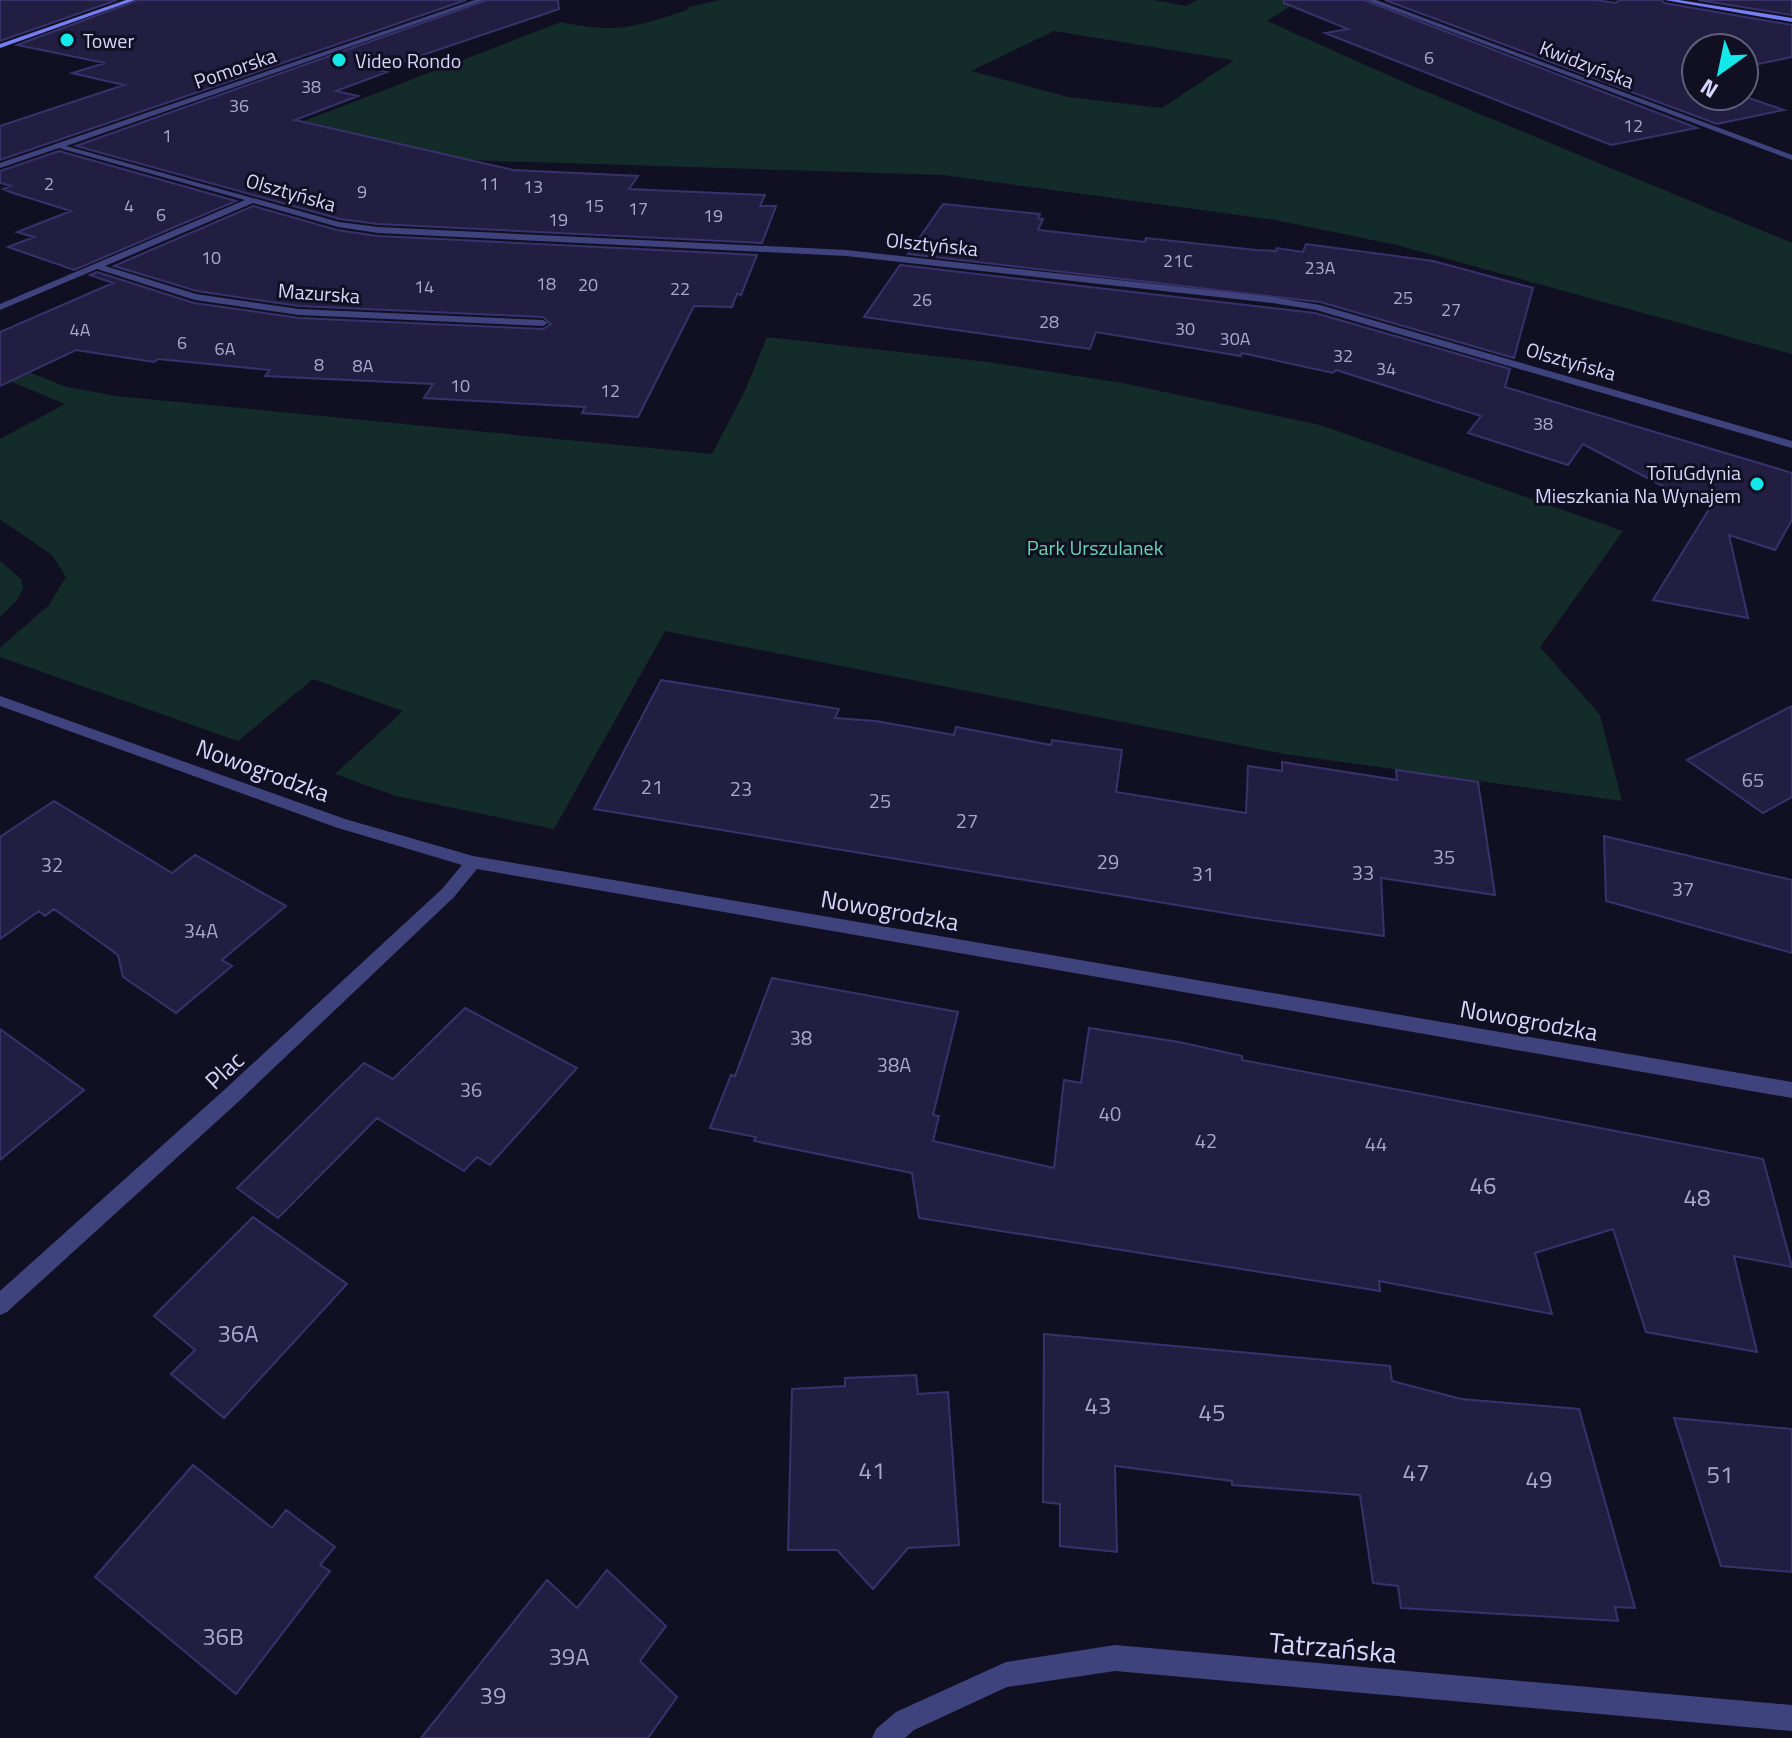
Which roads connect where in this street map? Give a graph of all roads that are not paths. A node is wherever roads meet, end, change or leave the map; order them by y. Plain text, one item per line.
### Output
1 (132, 0) edge
2 (481, 0) edge
3 (1370, 0) edge
4 (1668, 0) edge
5 (1792, 20) edge
6 (0, 46) edge
7 (59, 146) junction
8 (1792, 158) edge
9 (0, 166) edge
10 (253, 200) junction
11 (97, 266) junction
12 (0, 307) edge
13 (543, 323) dead end
14 (1792, 445) edge
15 (0, 701) edge
16 (473, 862) junction
17 (1792, 1090) edge
18 (0, 1305) edge
19 (1792, 1718) edge
20 (885, 1738) edge

1 - 6 street
2 - 7 street, Pomorska
3 - 8 street, Kwidzyńska
4 - 5 street
7 - 9 street, Pomorska
7 - 10 street, Olsztyńska
10 - 11 street
10 - 14 street, Olsztyńska
11 - 12 street
11 - 13 street, Mazurska
15 - 16 street, Nowogrodzka
16 - 17 street, Nowogrodzka
16 - 18 street, Plac
19 - 20 street, Tatrzańska

